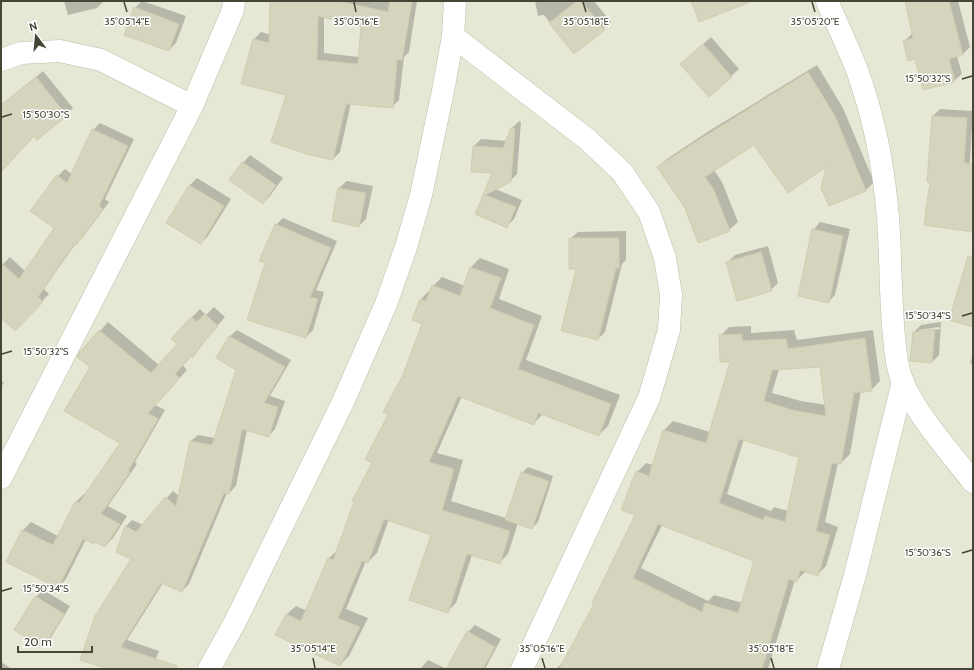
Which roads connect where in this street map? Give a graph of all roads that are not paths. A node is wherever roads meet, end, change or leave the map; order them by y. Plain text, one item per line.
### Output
1 (234, 1) edge
2 (455, 1) edge
3 (827, 1) edge
4 (453, 36) junction
5 (1, 60) edge
6 (192, 106) junction
7 (903, 382) junction
8 (1, 478) edge
9 (973, 482) edge
10 (209, 669) edge
11 (522, 669) edge
12 (828, 669) edge

1 - 6 street
2 - 4 street
3 - 7 street
4 - 10 street
4 - 11 street
5 - 6 street
6 - 8 street
7 - 9 street
7 - 12 street

